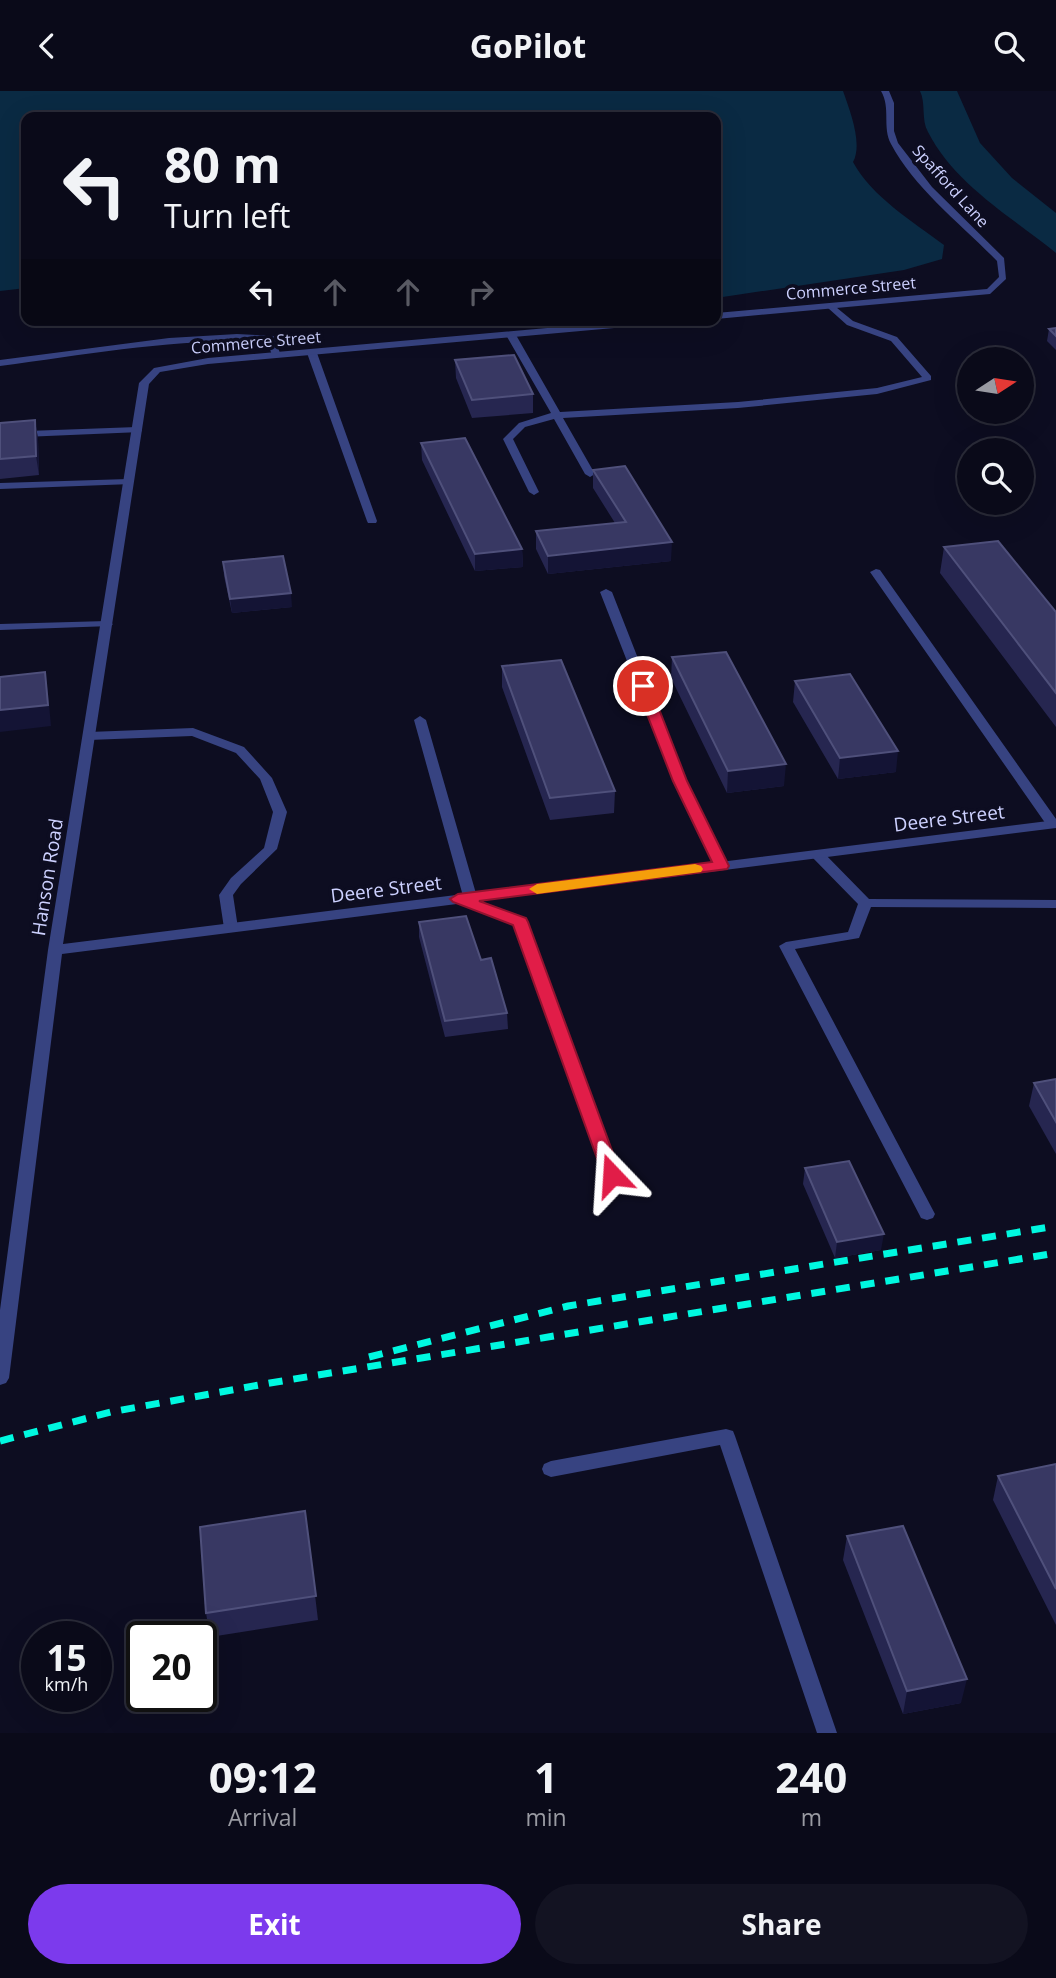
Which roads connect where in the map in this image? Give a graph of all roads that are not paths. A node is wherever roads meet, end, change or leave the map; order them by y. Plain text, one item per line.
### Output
1 (885, 91) edge
2 (990, 291) joint
3 (831, 306) junction
4 (721, 316) edge
5 (606, 326) edge
6 (511, 335) junction
7 (312, 353) junction
8 (276, 356) junction
9 (0, 363) edge
10 (144, 383) joint
11 (555, 415) junction
12 (137, 430) junction
13 (0, 435) edge
14 (590, 474) dead end
15 (128, 482) junction
16 (0, 486) edge
17 (534, 492) dead end
18 (372, 521) dead end
19 (876, 572) dead end
20 (606, 592) dead end
21 (107, 624) junction
22 (0, 627) edge
23 (420, 720) dead end
24 (89, 736) junction
25 (1054, 824) edge
26 (817, 853) junction
27 (721, 866) junction
28 (464, 898) junction
29 (865, 903) junction
30 (1056, 904) edge
31 (231, 927) junction
32 (55, 950) junction
33 (612, 1175) dead end
34 (927, 1214) dead end
35 (0, 1378) edge
36 (551, 1469) dead end
37 (827, 1733) edge

1 - 2 street, Spafford Lane
2 - 3 street, Commerce Street
3 - 4 street, Commerce Street
3 - 11 street
5 - 6 street, Commerce Street
6 - 7 street, Commerce Street
6 - 11 street
7 - 8 street, Commerce Street
7 - 18 street
8 - 9 street
8 - 10 street, Commerce Street
10 - 12 street, Hanson Road
11 - 14 street
11 - 17 street
12 - 13 street
12 - 15 street, Hanson Road
15 - 16 street
15 - 21 street, Hanson Road
19 - 25 street
20 - 27 street
21 - 22 street
21 - 24 street, Hanson Road
23 - 28 street
24 - 31 street
24 - 32 street, Hanson Road
25 - 26 street, Deere Street
26 - 27 street, Deere Street
26 - 29 street
27 - 28 street, Deere Street
28 - 31 street, Deere Street
28 - 33 street
29 - 30 street
29 - 34 street
31 - 32 street, Deere Street
32 - 35 street, Hanson Road
36 - 37 street

